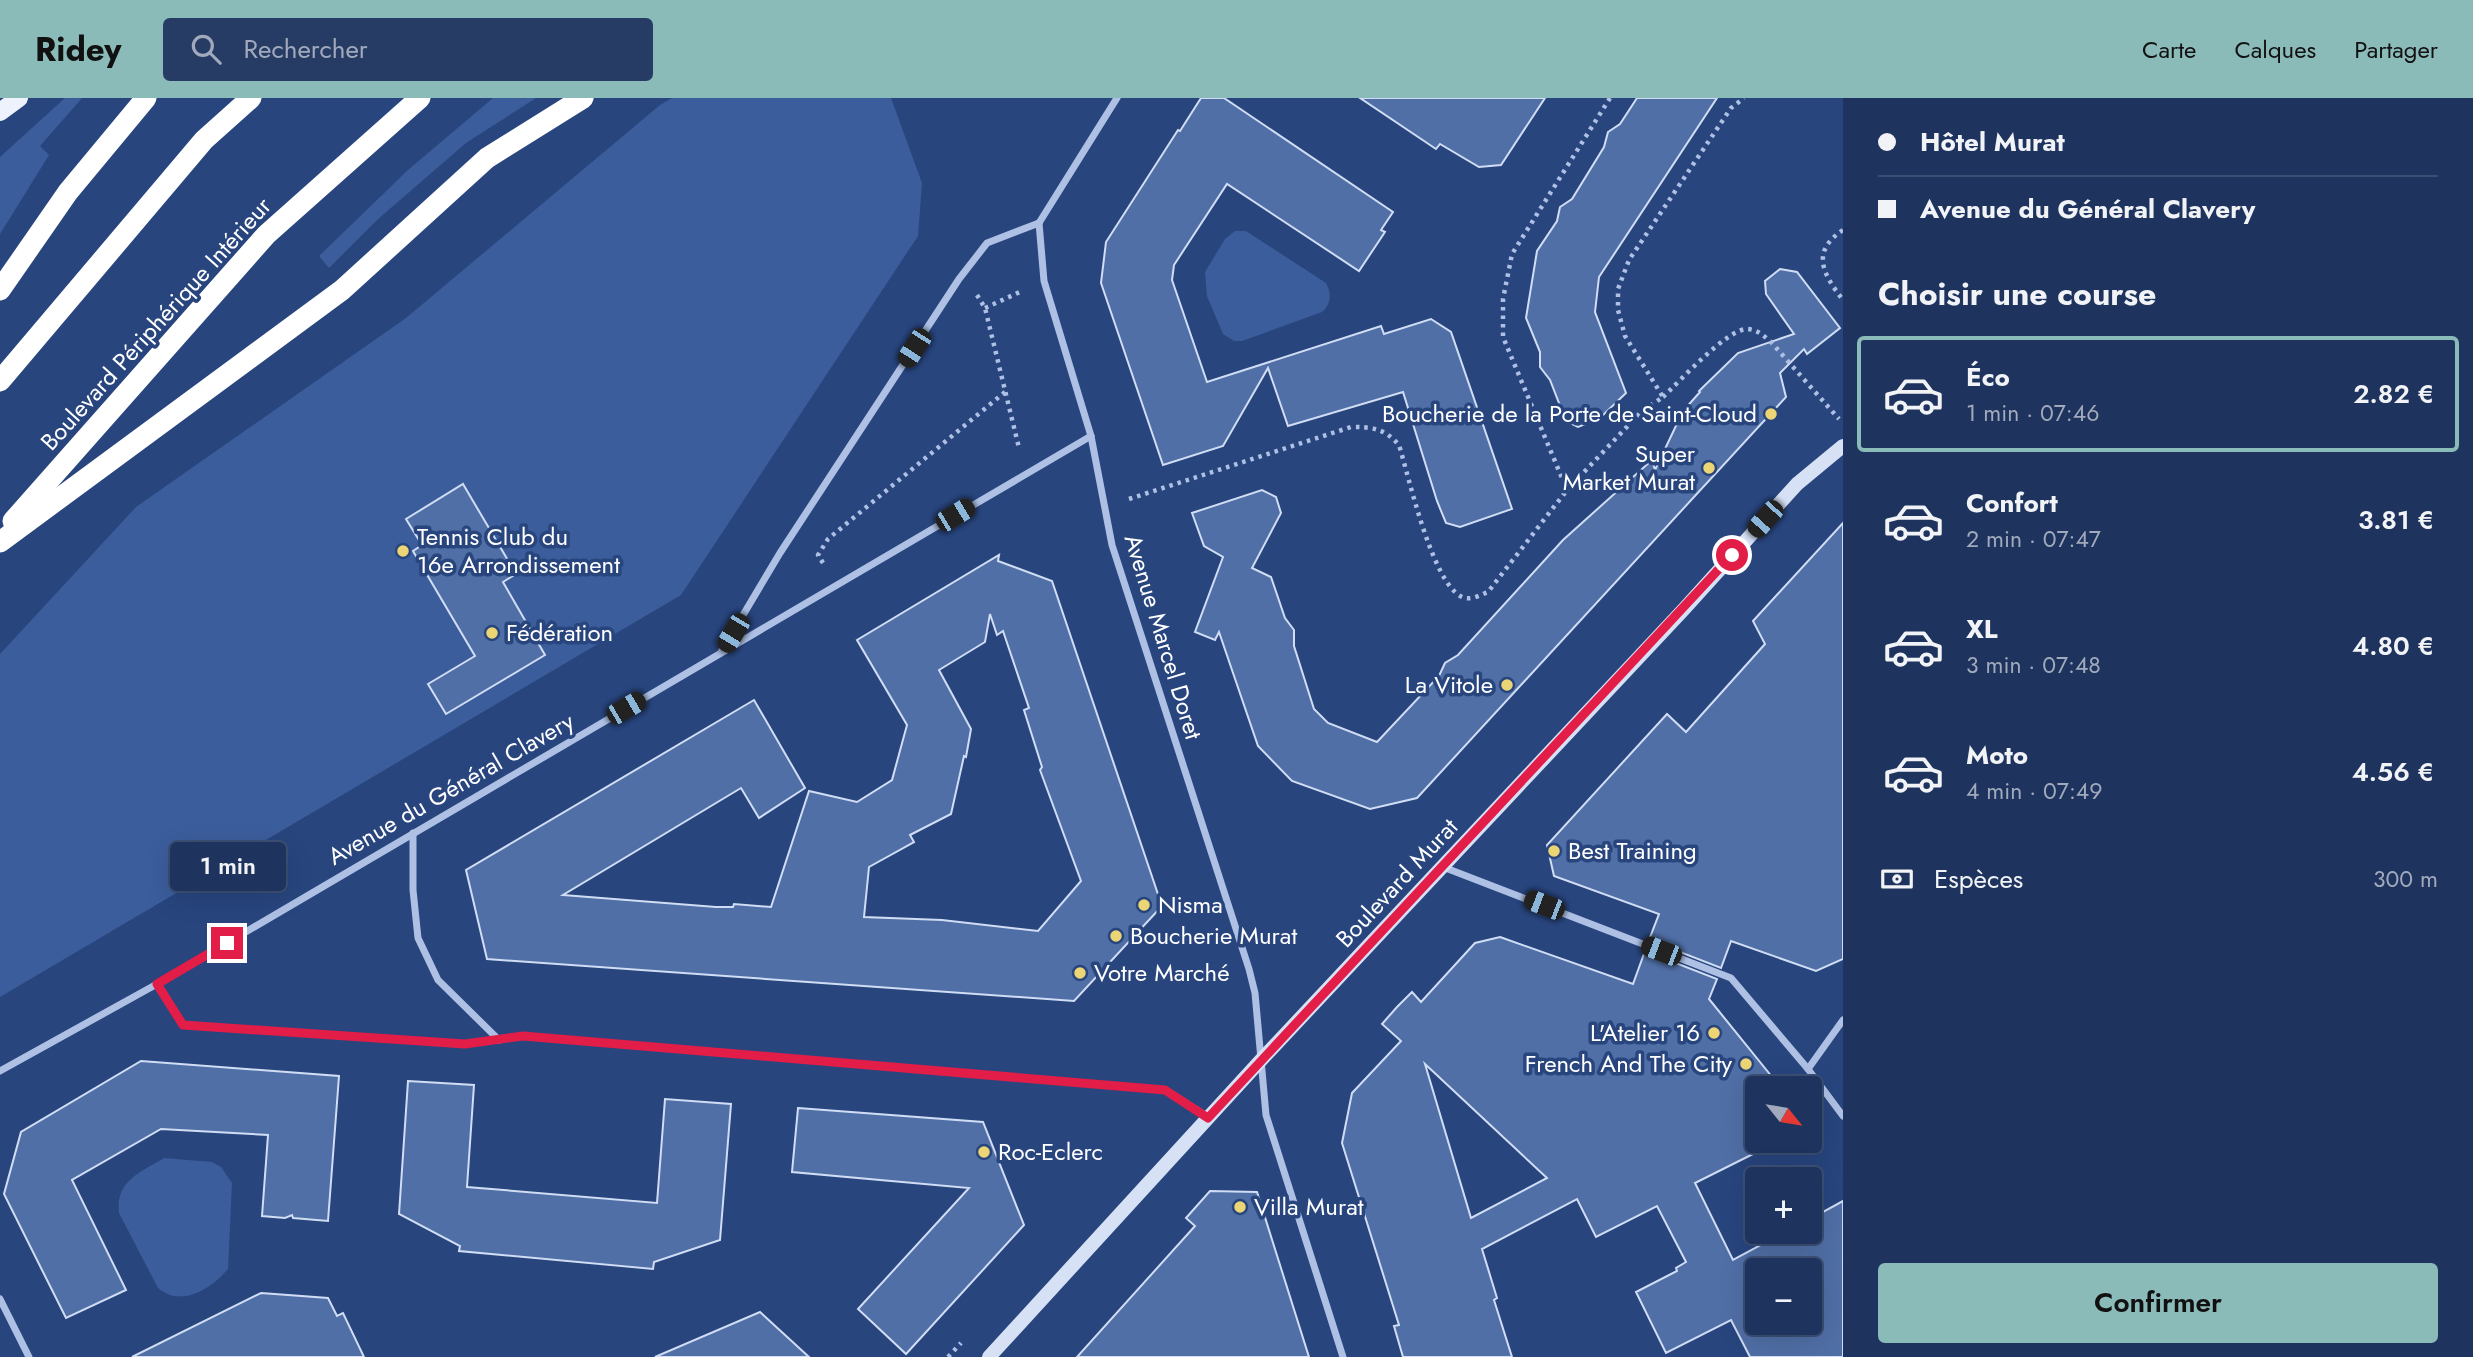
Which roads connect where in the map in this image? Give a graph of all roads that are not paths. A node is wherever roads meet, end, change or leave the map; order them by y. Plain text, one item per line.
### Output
1 (19, 98) edge
2 (146, 98) edge
3 (251, 98) edge
4 (420, 98) edge
5 (583, 98) edge
6 (1118, 98) edge
7 (0, 112) edge
8 (1039, 223) junction
9 (0, 290) edge
10 (0, 381) edge
11 (1091, 436) junction
12 (1843, 446) edge
13 (0, 536) edge
14 (0, 542) edge
15 (721, 652) junction
16 (413, 833) junction
17 (1443, 867) junction
18 (157, 984) junction
19 (1843, 1020) edge
20 (499, 1040) junction
21 (1262, 1059) junction
22 (1808, 1069) junction
23 (0, 1071) edge
24 (1843, 1116) edge
25 (1208, 1118) junction
26 (0, 1299) edge
27 (29, 1357) edge
28 (989, 1357) edge
29 (1343, 1357) edge

1 - 7 main road
2 - 9 highway
3 - 10 highway
4 - 13 highway, Boulevard Périphérique Intérieur
5 - 14 highway
6 - 8 street
8 - 11 street, Avenue Marcel Doret
8 - 15 street
11 - 15 street, Avenue du Général Clavery
11 - 21 street, Avenue Marcel Doret
12 - 17 main road, Boulevard Murat
15 - 16 street, Avenue du Général Clavery
16 - 18 street, Avenue du Général Clavery
16 - 20 street
17 - 21 main road, Boulevard Murat
17 - 22 street
18 - 20 street
18 - 23 street, Avenue du Général Clavery
19 - 22 street
20 - 25 street
21 - 25 main road, Boulevard Murat
21 - 29 street, Avenue Marcel Doret
22 - 24 street
25 - 28 main road, Boulevard Murat
26 - 27 street

